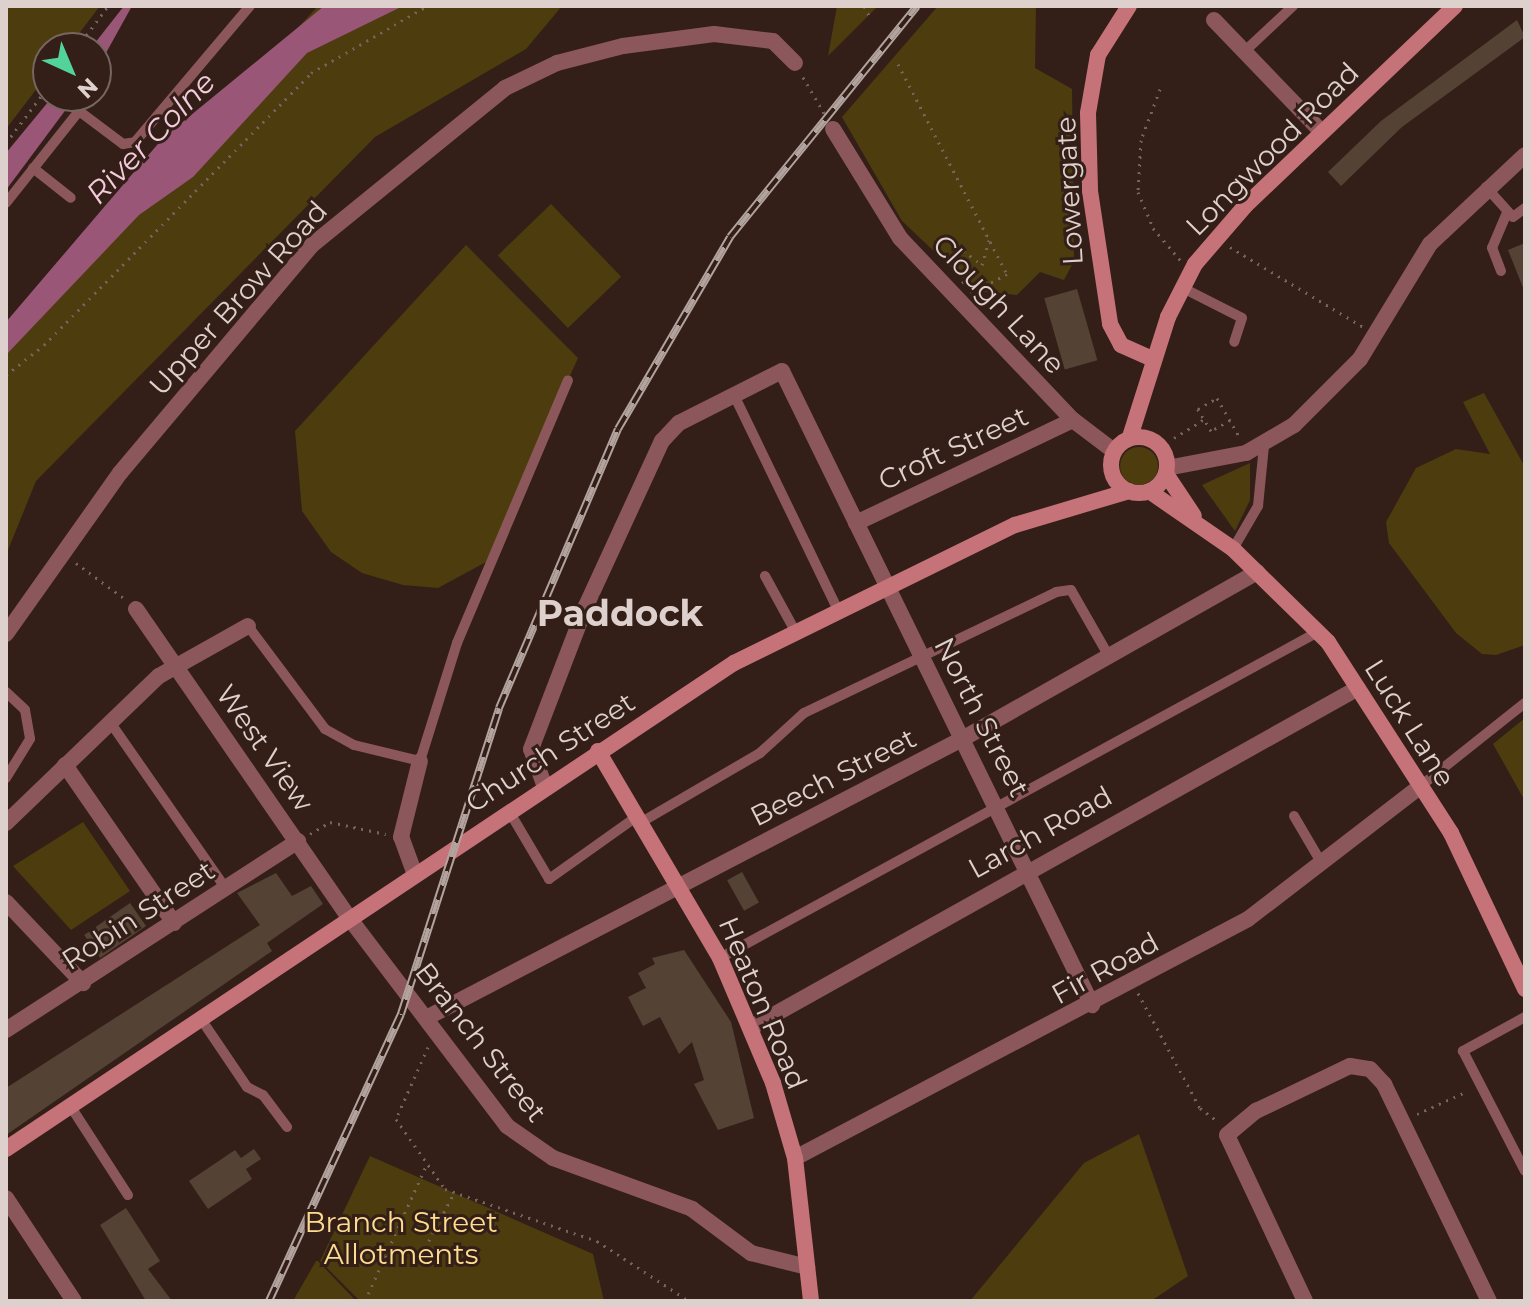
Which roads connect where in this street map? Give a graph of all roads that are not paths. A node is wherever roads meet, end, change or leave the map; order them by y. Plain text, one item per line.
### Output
1 (250, 6) edge
2 (1129, 6) edge
3 (1293, 6) edge
4 (1455, 6) edge
5 (1214, 20) dead end
6 (1245, 51) junction
7 (795, 63) road end
8 (833, 129) road end
9 (1321, 131) junction
10 (1525, 155) edge
11 (33, 168) junction
12 (1486, 187) junction
13 (71, 198) dead end
14 (6, 203) edge
15 (1525, 208) edge
16 (1507, 213) junction
17 (1501, 271) dead end
18 (1181, 287) junction
19 (1234, 342) dead end
20 (1153, 359) junction
21 (568, 380) dead end
22 (734, 395) junction
23 (1147, 397) junction
24 (1073, 420) junction
25 (1130, 437) junction
26 (1150, 438) junction
27 (1264, 446) junction
28 (1114, 451) junction
29 (1111, 469) junction
30 (1166, 471) junction
31 (1129, 491) junction
32 (1149, 491) junction
33 (1091, 499) junction
34 (1198, 522) junction
35 (856, 523) junction
36 (1233, 549) junction
37 (1257, 572) junction
38 (765, 576) dead end
39 (885, 584) junction
40 (135, 607) road end
41 (837, 608) junction
42 (248, 626) joint
43 (794, 629) junction
44 (1318, 632) junction
45 (6, 634) edge
46 (923, 657) junction
47 (1111, 660) junction
48 (177, 667) junction
49 (1358, 688) junction
50 (6, 692) edge
51 (1525, 703) edge
52 (110, 722) junction
53 (964, 738) junction
54 (598, 751) junction
55 (420, 761) junction
56 (65, 765) junction
57 (6, 778) edge
58 (545, 787) junction
59 (1418, 788) junction
60 (996, 803) junction
61 (509, 811) junction
62 (1294, 816) dead end
63 (643, 817) junction
64 (6, 823) edge
65 (298, 841) junction
66 (1321, 862) junction
67 (420, 868) junction
68 (1028, 868) junction
69 (680, 885) junction
70 (226, 889) junction
71 (6, 902) edge
72 (350, 919) junction
73 (174, 923) junction
74 (720, 958) junction
75 (83, 983) junction
76 (1525, 989) edge
77 (1092, 1005) junction
78 (1525, 1017) edge
79 (201, 1019) junction
80 (429, 1019) junction
81 (752, 1027) junction
82 (6, 1030) edge
83 (71, 1107) junction
84 (287, 1127) dead end
85 (6, 1149) edge
86 (1521, 1154) edge
87 (795, 1158) junction
88 (1525, 1171) edge
89 (128, 1195) dead end
90 (6, 1198) edge
91 (807, 1267) junction
92 (74, 1301) edge
93 (811, 1301) edge
94 (1305, 1301) edge
95 (1489, 1301) edge

1 - 11 lane
2 - 20 street, Lowergate
3 - 6 lane
4 - 9 street, Longwood Road
5 - 6 street
6 - 9 street
7 - 45 street, Upper Brow Road
8 - 24 street, Clough Lane
9 - 18 street, Longwood Road
10 - 12 street
11 - 13 lane
11 - 14 lane
12 - 16 lane
12 - 27 street
15 - 16 lane
16 - 17 lane
18 - 19 lane
18 - 20 street, Longwood Road
20 - 23 street, Longwood Road
21 - 55 lane
22 - 35 street, North Street
22 - 41 lane
22 - 58 street
23 - 25 street, Longwood Road
23 - 26 street, Longwood Road
24 - 28 street, Clough Lane
24 - 35 street, Croft Street
25 - 26 street
25 - 28 street
26 - 30 street
27 - 30 street
27 - 36 lane
28 - 29 street
29 - 31 street
29 - 33 street
30 - 32 street
30 - 34 street, Luck Lane
31 - 32 street
31 - 33 street, Church Street
32 - 34 street, Luck Lane
33 - 39 street, Church Street
34 - 36 street, Luck Lane
35 - 39 street, North Street
36 - 37 street, Luck Lane
37 - 44 street, Luck Lane
37 - 47 street, Beech Street
38 - 43 lane
39 - 41 street, Church Street
39 - 46 street, North Street
40 - 48 street, West View
41 - 43 street, Church Street
42 - 48 street
42 - 55 lane
43 - 54 street, Church Street
44 - 49 street, Luck Lane
44 - 60 lane
46 - 47 lane
46 - 53 street, North Street
46 - 63 lane
47 - 53 street, Beech Street
48 - 52 street
48 - 65 street, West View
49 - 59 street, Luck Lane
49 - 68 street, Larch Road
50 - 57 lane
51 - 59 lane
52 - 56 street
52 - 70 lane
53 - 60 street, North Street
53 - 69 street, Beech Street
54 - 58 street, Church Street
54 - 63 street, Heaton Road
55 - 67 street
56 - 64 street
56 - 73 street
58 - 61 street, Church Street
59 - 66 street, Fir Road
59 - 76 street, Luck Lane
60 - 68 street, North Street
60 - 74 lane
61 - 63 lane
61 - 67 street, Church Street
62 - 66 lane
63 - 69 street, Heaton Road
65 - 70 street, Robin Street
65 - 72 street, West View
66 - 77 street, Fir Road
67 - 72 street, Church Street
68 - 77 street, North Street
68 - 81 street, Larch Road
69 - 74 street, Heaton Road
69 - 80 street, Beech Street
70 - 73 street, Robin Street
71 - 75 street
72 - 79 street, Church Street
72 - 80 street, Branch Street
73 - 75 street, Robin Street
74 - 81 street, Heaton Road
75 - 82 street, Robin Street
77 - 87 street, Fir Road
78 - 86 lane
79 - 83 street, Church Street
79 - 84 lane
80 - 91 street, Branch Street
81 - 87 street, Heaton Road
83 - 85 street, Church Street
83 - 89 lane
86 - 88 lane
87 - 91 street, Heaton Road
90 - 92 street
91 - 93 street, Heaton Road
94 - 95 street

